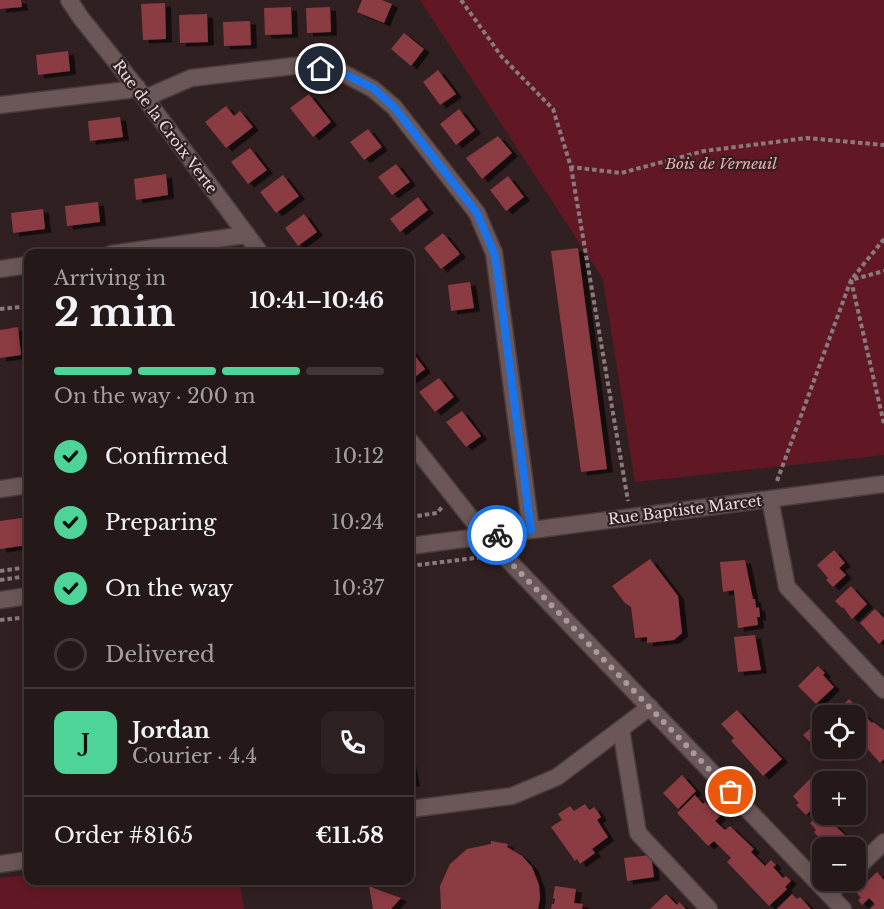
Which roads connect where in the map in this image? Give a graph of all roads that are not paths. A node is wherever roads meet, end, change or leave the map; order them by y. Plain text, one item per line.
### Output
1 (69, 0) edge
2 (141, 93) junction
3 (0, 105) edge
4 (246, 235) junction
5 (176, 249) edge
6 (257, 249) edge
7 (24, 266) edge
8 (0, 269) edge
9 (414, 446) edge
10 (884, 484) edge
11 (24, 486) edge
12 (0, 489) edge
13 (770, 499) junction
14 (531, 530) junction
15 (485, 536) junction
16 (414, 545) edge
17 (24, 597) edge
18 (0, 600) edge
19 (884, 690) edge
20 (650, 707) junction
21 (621, 729) junction
22 (414, 808) edge
23 (884, 842) edge
24 (866, 859) edge
25 (24, 861) edge
26 (0, 864) edge
27 (833, 891) edge
28 (830, 894) junction
29 (709, 909) edge
30 (843, 909) edge

1 - 2 street, Rue de la Croix Verte
2 - 3 street
2 - 4 street, Rue de la Croix Verte
2 - 14 street
4 - 5 street
4 - 6 street, Rue de la Croix Verte
7 - 8 street
9 - 15 street
10 - 13 street, Rue Baptiste Marcet
11 - 12 street
13 - 14 street, Rue Baptiste Marcet
13 - 19 street
14 - 15 street, Rue Baptiste Marcet
15 - 16 street, Rue Baptiste Marcet
15 - 20 street
17 - 18 street
20 - 21 street
20 - 28 street
21 - 22 street
21 - 29 street
23 - 24 street
25 - 26 street
27 - 28 street
28 - 30 street

